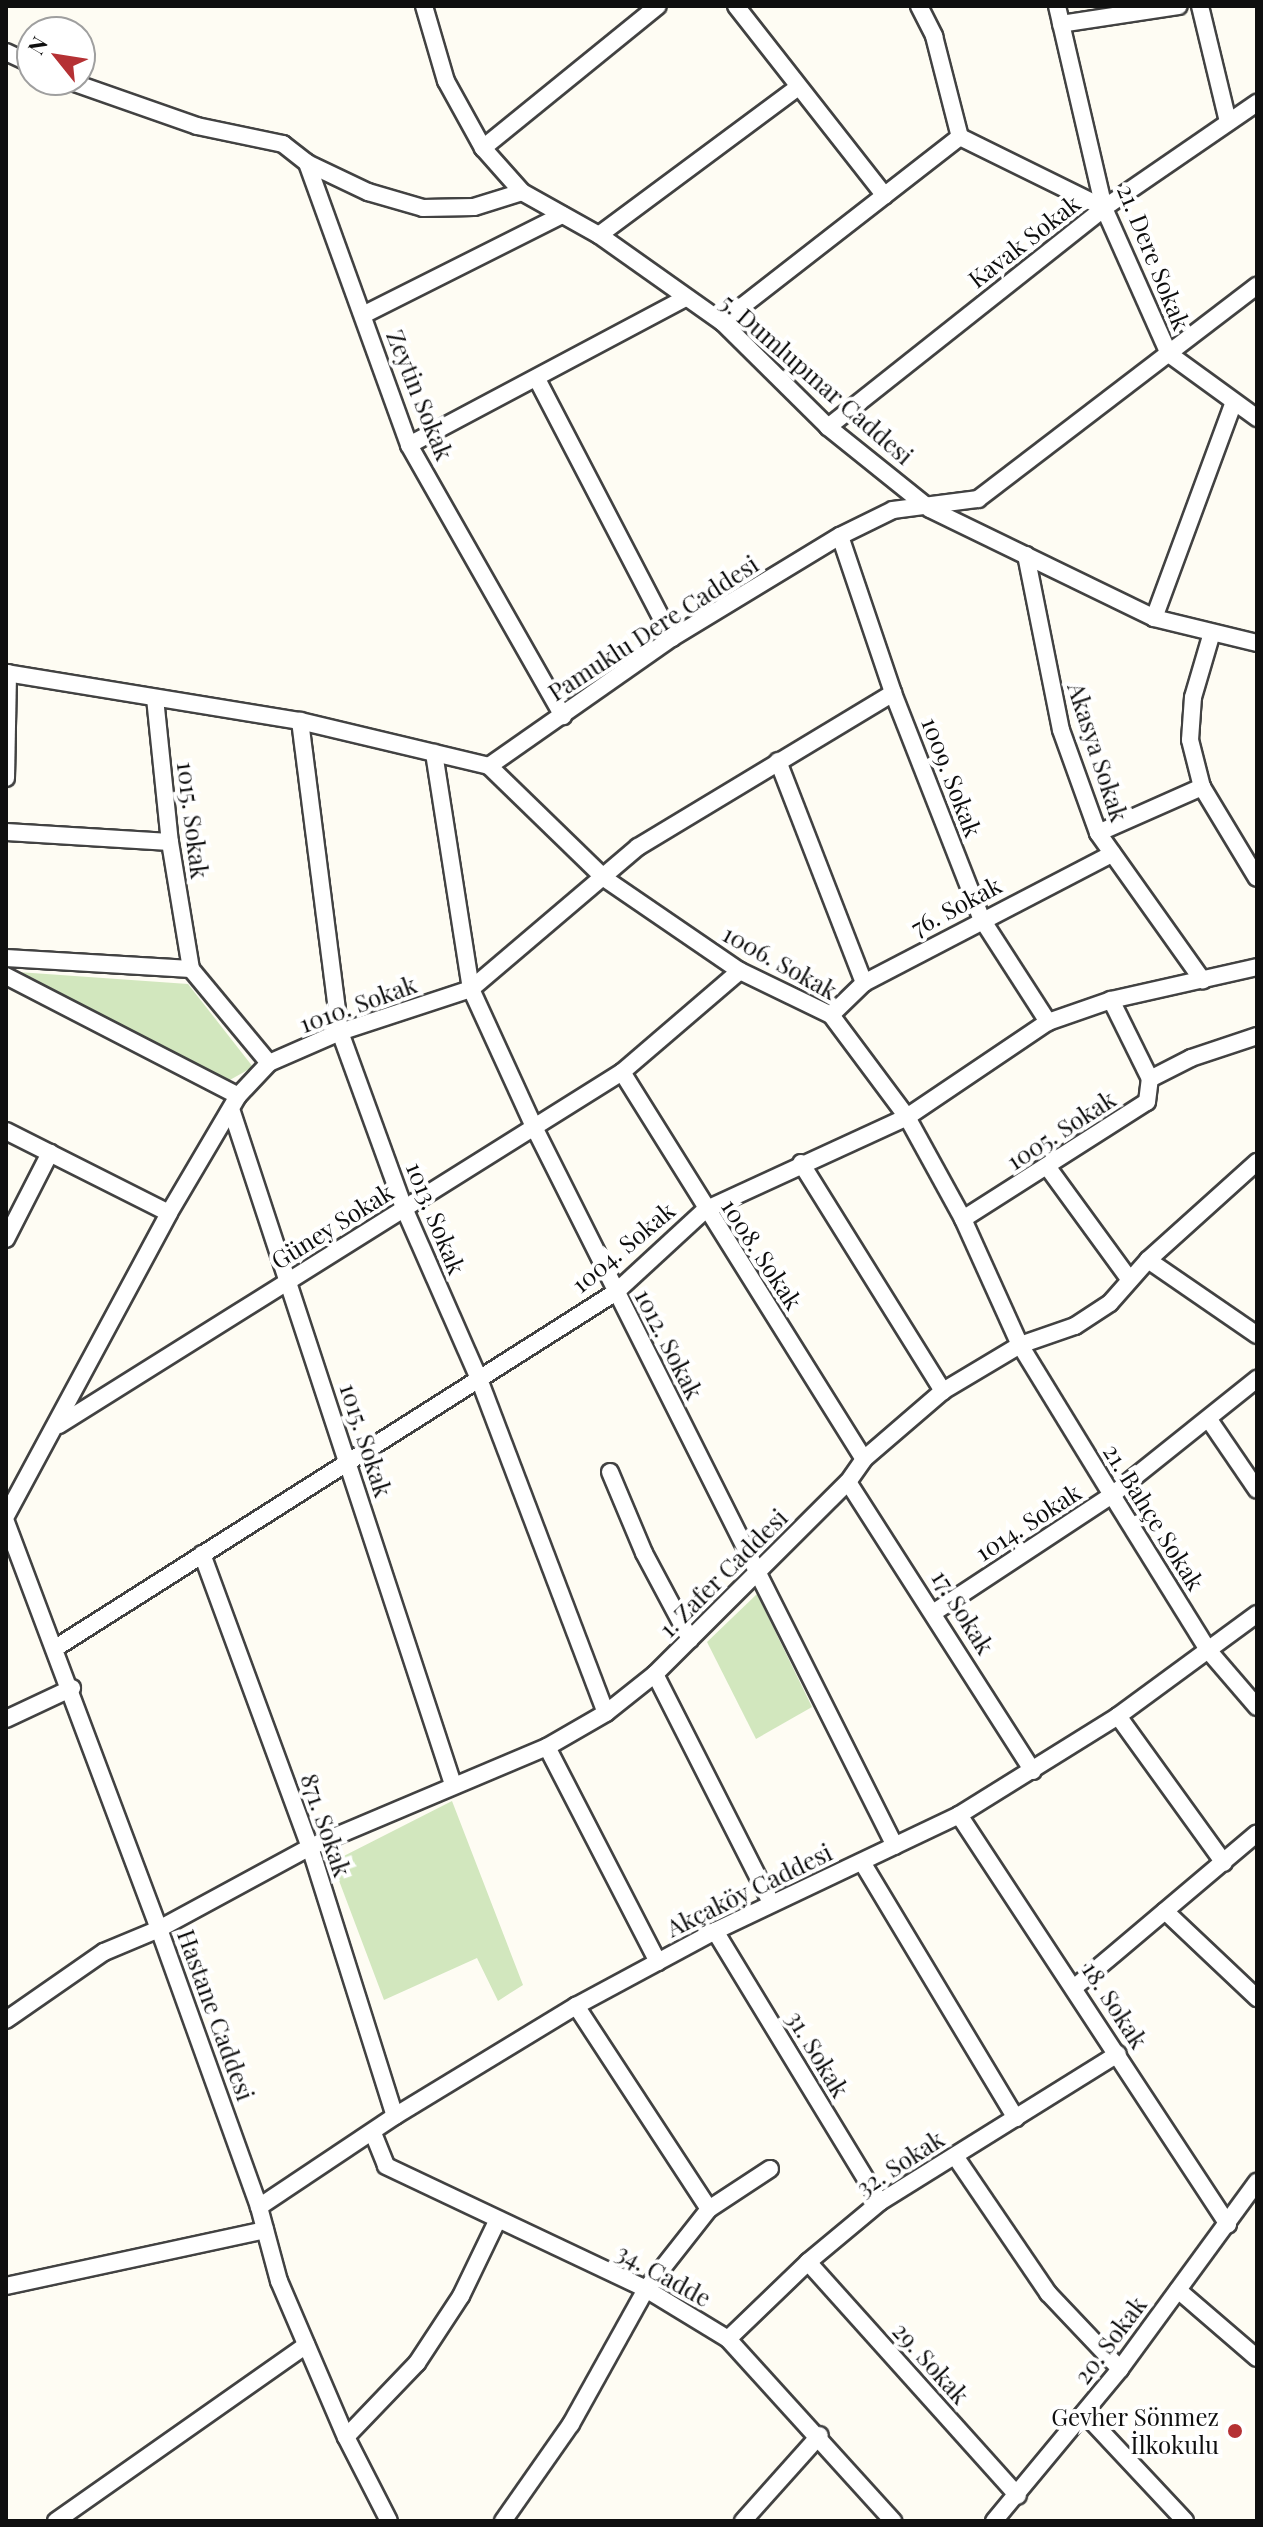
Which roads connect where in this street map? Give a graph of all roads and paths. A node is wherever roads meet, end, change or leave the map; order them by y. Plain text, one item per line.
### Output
1 (658, 6) edge
2 (736, 6) edge
3 (919, 6) edge
4 (1057, 6) edge
5 (1179, 6) edge
6 (1200, 6) edge
7 (426, 7) edge
8 (1061, 24) junction
9 (798, 87) junction
10 (96, 91) edge
11 (1257, 103) edge
12 (1228, 122) junction
13 (960, 137) junction
14 (483, 148) junction
15 (307, 163) junction
16 (522, 192) junction
17 (885, 196) junction
18 (1104, 208) junction
19 (562, 215) junction
20 (599, 235) junction
21 (1257, 286) edge
22 (684, 299) junction
23 (363, 315) junction
24 (722, 322) junction
25 (1169, 354) junction
26 (538, 381) junction
27 (1234, 402) junction
28 (1257, 418) edge
29 (828, 427) junction
30 (409, 445) junction
31 (930, 509) junction
32 (840, 536) junction
33 (1026, 555) junction
34 (1154, 618) junction
35 (1211, 636) junction
36 (672, 638) junction
37 (1257, 643) edge
38 (7, 673) edge
39 (893, 693) junction
40 (155, 698) junction
41 (563, 716) junction
42 (300, 721) junction
43 (434, 753) junction
44 (778, 761) junction
45 (489, 766) junction
46 (6, 778) edge
47 (1202, 787) junction
48 (6, 832) edge
49 (1098, 833) junction
50 (170, 842) junction
51 (1112, 854) junction
52 (604, 878) junction
53 (1257, 878) edge
54 (981, 918) junction
55 (6, 958) edge
56 (1257, 967) edge
57 (191, 969) junction
58 (740, 971) junction
59 (6, 976) edge
60 (1203, 981) junction
61 (864, 983) junction
62 (471, 989) junction
63 (1111, 1000) junction
64 (831, 1015) junction
65 (1048, 1022) junction
66 (340, 1032) junction
67 (1257, 1036) edge
68 (269, 1063) junction
69 (622, 1072) junction
70 (1150, 1079) junction
71 (238, 1096) junction
72 (232, 1112) junction
73 (907, 1117) junction
74 (535, 1129) junction
75 (6, 1131) edge
76 (50, 1153) junction
77 (1257, 1162) edge
78 (801, 1163) junction
79 (1049, 1169) junction
80 (404, 1208) junction
81 (705, 1210) junction
82 (169, 1213) junction
83 (963, 1219) junction
84 (6, 1239) edge
85 (1148, 1260) junction
86 (291, 1280) junction
87 (1130, 1280) junction
88 (616, 1292) junction
89 (1257, 1335) edge
90 (1020, 1345) junction
91 (479, 1379) junction
92 (1257, 1379) edge
93 (943, 1391) junction
94 (1210, 1421) junction
95 (58, 1426) junction
96 (864, 1459) junction
97 (347, 1462) junction
98 (610, 1472) dead end
99 (848, 1482) junction
100 (1257, 1490) edge
101 (1112, 1495) junction
102 (6, 1519) edge
103 (202, 1554) junction
104 (758, 1572) junction
105 (936, 1611) junction
106 (1257, 1614) edge
107 (690, 1639) junction
108 (57, 1647) junction
109 (1208, 1650) junction
110 (655, 1674) junction
111 (72, 1688) junction
112 (1257, 1707) edge
113 (606, 1713) junction
114 (1118, 1716) junction
115 (6, 1719) edge
116 (547, 1747) junction
117 (1033, 1771) junction
118 (453, 1784) junction
119 (959, 1815) junction
120 (1257, 1833) edge
121 (895, 1846) junction
122 (310, 1847) junction
123 (862, 1862) junction
124 (1224, 1863) junction
125 (771, 1903) junction
126 (1165, 1911) junction
127 (159, 1929) junction
128 (715, 1931) junction
129 (658, 1962) junction
130 (1075, 1987) junction
131 (1257, 1998) edge
132 (576, 2006) junction
133 (6, 2020) edge
134 (1118, 2054) junction
135 (395, 2116) junction
136 (1016, 2118) junction
137 (373, 2133) junction
138 (955, 2156) junction
139 (770, 2169) dead end
140 (1257, 2182) edge
141 (880, 2202) junction
142 (259, 2207) junction
143 (709, 2209) junction
144 (498, 2219) junction
145 (1228, 2224) junction
146 (265, 2230) junction
147 (808, 2262) junction
148 (6, 2286) edge
149 (646, 2289) junction
150 (1178, 2290) junction
151 (728, 2339) junction
152 (306, 2345) junction
153 (1257, 2358) edge
154 (1120, 2369) junction
155 (1084, 2413) junction
156 (820, 2435) junction
157 (346, 2437) junction
158 (1018, 2496) junction
159 (56, 2521) edge
160 (389, 2521) edge
161 (503, 2521) edge
162 (743, 2521) edge
163 (893, 2521) edge
164 (994, 2521) edge
165 (1185, 2521) edge

1 - 14 street
2 - 9 street
3 - 13 street
4 - 8 street, 21. Dere Sokak
5 - 8 street
6 - 12 street
7 - 14 street, 5. Dumlupınar Caddesi
8 - 18 street, 21. Dere Sokak
9 - 17 street
9 - 20 street
10 - 15 street
11 - 12 street, Kavak Sokak
12 - 18 street, Kavak Sokak
13 - 17 street
13 - 18 street
14 - 16 street, 5. Dumlupınar Caddesi
15 - 16 street
15 - 23 street, Zeytin Sokak
16 - 19 street, 5. Dumlupınar Caddesi
17 - 24 street
18 - 25 street, 21. Dere Sokak
18 - 29 street, Kavak Sokak
19 - 20 street, 5. Dumlupınar Caddesi
19 - 23 street
20 - 22 street, 5. Dumlupınar Caddesi
21 - 25 street, Pamuklu Dere Caddesi
22 - 24 street, 5. Dumlupınar Caddesi
22 - 26 street
23 - 30 street, Zeytin Sokak
24 - 29 street, 5. Dumlupınar Caddesi
25 - 27 street, 21. Dere Sokak
25 - 31 street, Pamuklu Dere Caddesi
26 - 30 street
26 - 36 street
27 - 28 street, 21. Dere Sokak
27 - 34 street
29 - 31 street, 5. Dumlupınar Caddesi
30 - 41 street, Zeytin Sokak
31 - 32 street, Pamuklu Dere Caddesi
31 - 33 street, 5. Dumlupınar Caddesi
32 - 36 street, Pamuklu Dere Caddesi
32 - 39 street, 1009. Sokak
33 - 34 street, 5. Dumlupınar Caddesi
33 - 49 street, Akasya Sokak
34 - 35 street, 5. Dumlupınar Caddesi
35 - 37 street, 5. Dumlupınar Caddesi
35 - 47 street
36 - 41 street, Pamuklu Dere Caddesi
38 - 40 street
38 - 46 street
39 - 44 street, 1010. Sokak
39 - 54 street, 1009. Sokak
40 - 42 street
40 - 50 street, 1015. Sokak
41 - 45 street, Pamuklu Dere Caddesi
42 - 43 street
42 - 66 street, 1013. Sokak
43 - 45 street
43 - 62 street, 1012. Sokak
44 - 52 street, 1010. Sokak
44 - 61 street
45 - 52 street, 1006. Sokak
47 - 49 street
47 - 53 street
48 - 50 street
49 - 51 street, Akasya Sokak
50 - 57 street, 1015. Sokak
51 - 54 street, 76. Sokak
51 - 60 street, Akasya Sokak
52 - 58 street, 1006. Sokak
52 - 62 street, 1010. Sokak
54 - 61 street, 76. Sokak
54 - 65 street, 1009. Sokak
55 - 57 street
56 - 60 street, 1004. Sokak
57 - 68 street
58 - 64 street, 1006. Sokak
58 - 69 street, Güney Sokak
59 - 71 street
60 - 63 street, 1004. Sokak
61 - 64 street, 76. Sokak
62 - 66 street, 1010. Sokak
62 - 74 street, 1012. Sokak
63 - 65 street, 1004. Sokak
63 - 70 street
64 - 73 street, 1006. Sokak
65 - 73 street, 1004. Sokak
66 - 68 street, 1010. Sokak
66 - 80 street, 1013. Sokak
67 - 70 street
68 - 71 street, 1010. Sokak
69 - 74 street, Güney Sokak
69 - 81 street, 1008. Sokak
70 - 79 street, 1005. Sokak
71 - 72 street, 1010. Sokak
72 - 82 street, 1010. Sokak
72 - 86 street, 1015. Sokak
73 - 78 street, 1004. Sokak
73 - 83 street, 1006. Sokak
74 - 80 street, Güney Sokak
74 - 88 street, 1012. Sokak
75 - 76 street
76 - 82 street
76 - 84 street
77 - 85 street, 1. Zafer Caddesi
78 - 81 street, 1004. Sokak
78 - 93 street
79 - 83 street, 1005. Sokak
79 - 87 street
80 - 86 street, Güney Sokak
80 - 91 street, 1013. Sokak
81 - 88 street, 1004. Sokak
81 - 96 street, 1008. Sokak
82 - 95 street, 1010. Sokak
83 - 90 street, 1006. Sokak
85 - 87 street, 1. Zafer Caddesi
85 - 89 street
86 - 95 street, Güney Sokak
86 - 97 street, 1015. Sokak
87 - 90 street, 1. Zafer Caddesi
88 - 91 street, 1004. Sokak
88 - 104 street, 1012. Sokak
90 - 93 street, 1. Zafer Caddesi
90 - 101 street, 21. Bahçe Sokak
91 - 97 street, 1004. Sokak
91 - 113 street, 1013. Sokak
92 - 94 street, 1014. Sokak
93 - 96 street, 1. Zafer Caddesi
94 - 100 street
94 - 101 street, 1014. Sokak
95 - 102 street, 1010. Sokak
96 - 99 street, 1. Zafer Caddesi
97 - 103 street, 1004. Sokak
97 - 118 street, 1015. Sokak
98 - 107 street
99 - 104 street, 1. Zafer Caddesi
99 - 105 street, 17. Sokak
101 - 105 street, 1014. Sokak
101 - 109 street, 21. Bahçe Sokak
102 - 108 street, Hastane Caddesi
103 - 108 street, 1004. Sokak
103 - 122 street, 871. Sokak
104 - 107 street, 1. Zafer Caddesi
104 - 121 street, 1012. Sokak
105 - 117 street, 17. Sokak
106 - 109 street, Akçaköy Caddesi
107 - 110 street, 1. Zafer Caddesi
108 - 111 street, Hastane Caddesi
109 - 112 street, 21. Bahçe Sokak
109 - 114 street, Akçaköy Caddesi
110 - 113 street, 1. Zafer Caddesi
110 - 125 street
111 - 115 street
111 - 127 street, Hastane Caddesi
113 - 116 street, 1. Zafer Caddesi
114 - 117 street, Akçaköy Caddesi
114 - 124 street
116 - 118 street, 1. Zafer Caddesi
116 - 129 street
117 - 119 street, Akçaköy Caddesi
118 - 122 street, 1. Zafer Caddesi
119 - 121 street, Akçaköy Caddesi
119 - 130 street, 18. Sokak
120 - 124 street
121 - 123 street, Akçaköy Caddesi
122 - 127 street, 1. Zafer Caddesi
122 - 135 street, 871. Sokak
123 - 125 street, Akçaköy Caddesi
123 - 136 street
124 - 126 street
125 - 128 street, Akçaköy Caddesi
126 - 130 street
126 - 131 street
127 - 133 street, 1. Zafer Caddesi
127 - 142 street, Hastane Caddesi
128 - 129 street, Akçaköy Caddesi
128 - 141 street, 31. Sokak
129 - 132 street, Akçaköy Caddesi
130 - 134 street, 18. Sokak
132 - 135 street, Akçaköy Caddesi
132 - 143 street
134 - 136 street, 32. Sokak
134 - 145 street, 18. Sokak
135 - 137 street, Akçaköy Caddesi
136 - 138 street, 32. Sokak
137 - 142 street, Akçaköy Caddesi
137 - 144 street, 34. Cadde
138 - 141 street, 32. Sokak
138 - 154 street
139 - 143 street
140 - 145 street, 20. Sokak
141 - 147 street, 32. Sokak
142 - 146 street, Hastane Caddesi
143 - 149 street
144 - 149 street, 34. Cadde
144 - 157 street
145 - 150 street, 20. Sokak
146 - 148 street
146 - 152 street, Hastane Caddesi
147 - 151 street, 32. Sokak
147 - 158 street, 29. Sokak
149 - 151 street, 34. Cadde
149 - 161 street
150 - 153 street
150 - 154 street, 20. Sokak
151 - 156 street, 34. Cadde
152 - 157 street, Hastane Caddesi
152 - 159 street
154 - 155 street, 20. Sokak
155 - 158 street, 20. Sokak
155 - 165 street
156 - 162 street
156 - 163 street, 34. Cadde
157 - 160 street, Hastane Caddesi
158 - 164 street, 20. Sokak

